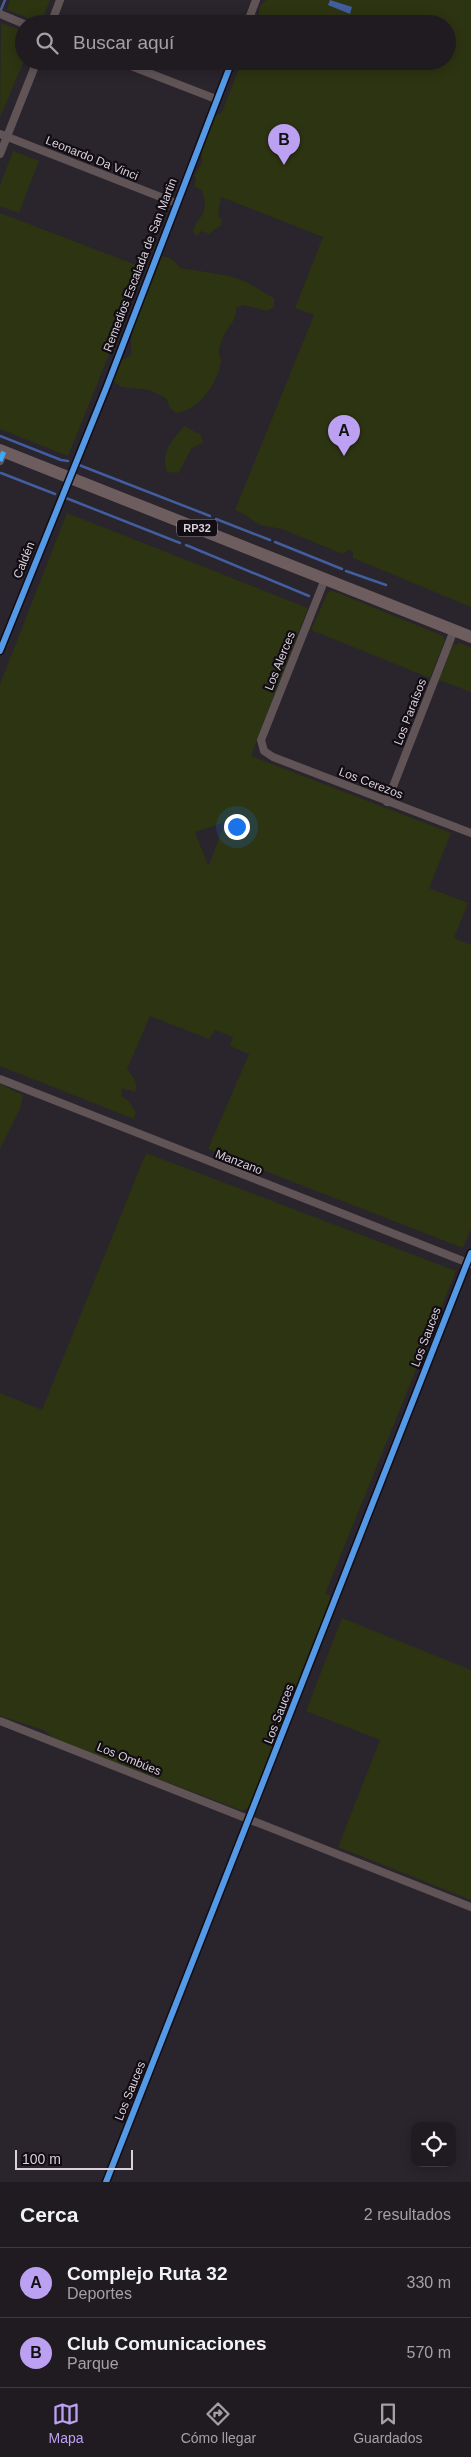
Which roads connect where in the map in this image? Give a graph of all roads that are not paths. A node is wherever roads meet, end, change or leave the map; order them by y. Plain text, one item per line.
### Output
1 (60, 0) edge
2 (256, 0) edge
3 (2, 15) edge
4 (54, 15) edge
5 (250, 15) edge
6 (15, 20) edge
7 (33, 70) edge
8 (141, 70) edge
9 (228, 70) edge
10 (216, 100) junction
11 (4, 135) edge
12 (0, 154) edge
13 (176, 203) junction
14 (1, 454) edge
15 (69, 477) junction
16 (326, 579) junction
17 (454, 630) junction
18 (471, 638) edge
19 (0, 651) edge
20 (264, 751) joint
21 (386, 802) junction
22 (471, 833) edge
23 (0, 1079) edge
24 (471, 1253) edge
25 (469, 1263) edge
26 (0, 1720) edge
27 (250, 1819) junction
28 (471, 1907) edge
29 (106, 2182) edge

1 - 4 street
2 - 5 street
3 - 6 street
7 - 11 street
8 - 10 street
9 - 10 street, Remedios Escalada de San Martin
10 - 13 street, Remedios Escalada de San Martin
11 - 12 street
11 - 13 street, Leonardo Da Vinci
13 - 15 street, Remedios Escalada de San Martin
14 - 15 main road, RP32
15 - 16 main road, RP32
15 - 19 street, Caldén
16 - 17 main road, RP32
16 - 20 street, Los Alerces
17 - 18 main road, RP32
17 - 21 street, Los Paraísos
20 - 21 street, Los Cerezos
21 - 22 street, Los Cerezos
23 - 25 street, Manzano
24 - 25 street, Los Sauces
25 - 27 street, Los Sauces
26 - 27 street, Los Ombúes
27 - 28 street, Los Ombúes
27 - 29 street, Los Sauces

